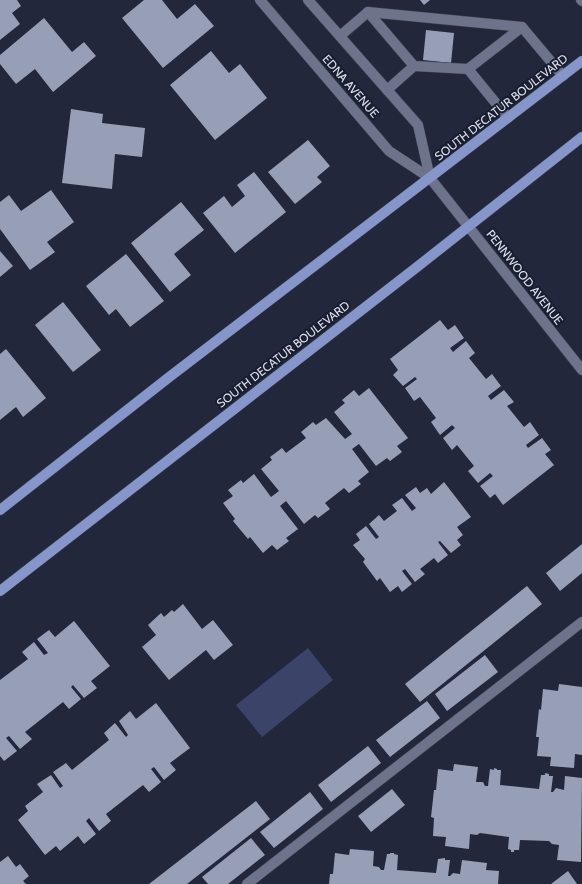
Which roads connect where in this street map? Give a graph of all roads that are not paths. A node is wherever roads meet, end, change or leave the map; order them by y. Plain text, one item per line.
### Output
1 (260, 0) edge
2 (308, 0) edge
3 (368, 12) junction
4 (522, 27) junction
5 (340, 36) junction
6 (582, 61) edge
7 (414, 66) junction
8 (468, 69) junction
9 (563, 76) junction
10 (387, 90) junction
11 (508, 118) junction
12 (582, 137) edge
13 (430, 178) junction
14 (448, 201) joint
15 (469, 227) junction
16 (582, 370) edge
17 (0, 510) edge
18 (0, 591) edge
19 (582, 622) edge
20 (247, 884) edge

1 - 13 street, EDNA AVENUE
2 - 5 street, EDNA AVENUE
3 - 4 street
3 - 5 street
3 - 7 street
4 - 8 street
4 - 9 street
5 - 10 street, EDNA AVENUE
6 - 9 main road, SOUTH DECATUR BOULEVARD
7 - 8 street
7 - 10 street
8 - 11 street
9 - 11 main road, SOUTH DECATUR BOULEVARD
10 - 13 street, EDNA AVENUE
11 - 13 main road, SOUTH DECATUR BOULEVARD
12 - 15 main road, SOUTH DECATUR BOULEVARD
13 - 14 street, EDNA AVENUE
13 - 17 main road, SOUTH DECATUR BOULEVARD
14 - 15 street, PENNWOOD AVENUE
15 - 16 street, PENNWOOD AVENUE
15 - 18 main road, SOUTH DECATUR BOULEVARD
19 - 20 street

